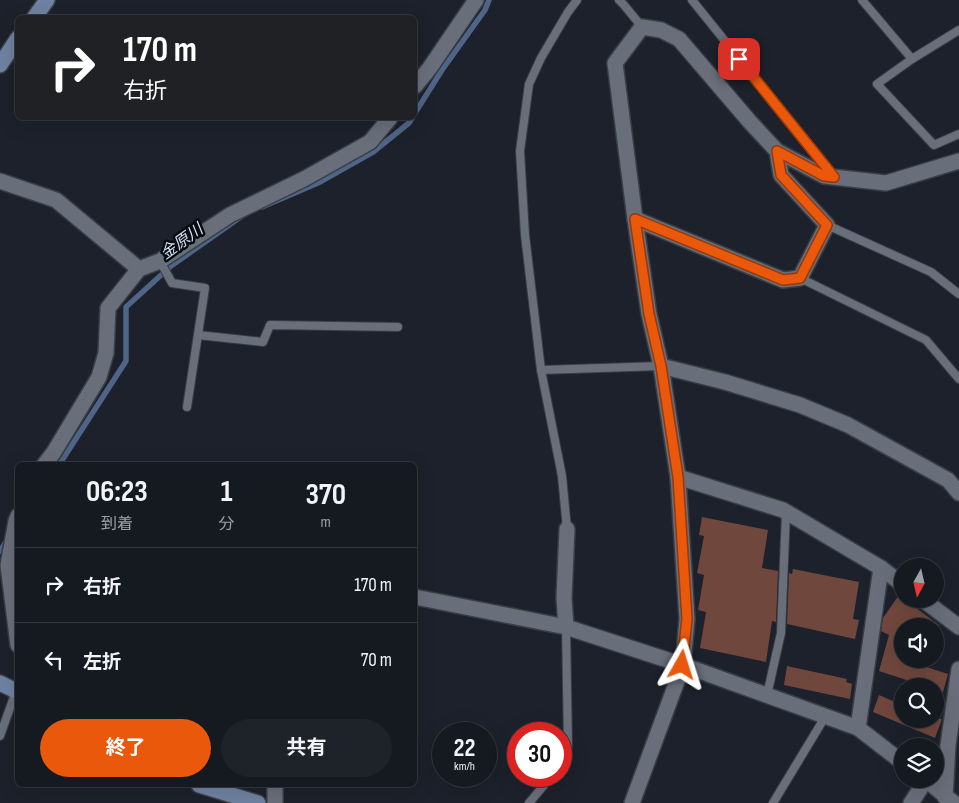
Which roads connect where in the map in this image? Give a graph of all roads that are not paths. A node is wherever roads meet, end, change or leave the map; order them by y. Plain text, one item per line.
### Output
1 (48, 0) edge
2 (476, 0) edge
3 (577, 0) edge
4 (619, 0) edge
5 (692, 0) edge
6 (862, 0) edge
7 (36, 15) edge
8 (642, 27) junction
9 (959, 30) edge
10 (15, 43) edge
11 (912, 60) junction
12 (0, 66) edge
13 (417, 84) edge
14 (388, 120) edge
15 (959, 134) edge
16 (777, 151) junction
17 (959, 161) edge
18 (834, 177) junction
19 (0, 181) edge
20 (635, 219) junction
21 (827, 225) junction
22 (160, 261) junction
23 (139, 269) junction
24 (800, 278) junction
25 (959, 294) edge
26 (398, 327) dead end
27 (198, 336) junction
28 (661, 366) junction
29 (541, 370) junction
30 (959, 379) edge
31 (187, 407) dead end
32 (46, 462) edge
33 (678, 477) junction
34 (959, 493) edge
35 (786, 512) junction
36 (15, 527) edge
37 (567, 529) joint
38 (881, 568) junction
39 (894, 578) edge
40 (417, 597) edge
41 (934, 608) edge
42 (15, 621) edge
43 (959, 626) edge
44 (566, 627) junction
45 (682, 665) junction
46 (959, 669) edge
47 (0, 683) edge
48 (15, 689) edge
49 (15, 695) edge
50 (767, 695) junction
51 (825, 716) junction
52 (568, 722) edge
53 (858, 728) junction
54 (0, 736) edge
55 (894, 756) edge
56 (206, 787) edge
57 (275, 787) edge
58 (543, 787) edge
59 (920, 788) edge
60 (935, 788) edge
61 (949, 800) edge
62 (258, 803) edge
63 (275, 803) edge
64 (530, 803) edge
65 (632, 803) edge
66 (772, 803) edge
67 (911, 803) edge

1 - 7 street
2 - 13 street
3 - 29 lane
4 - 8 lane
5 - 18 lane
6 - 11 lane
8 - 16 street
8 - 20 street
9 - 11 lane
10 - 12 street
11 - 15 lane
14 - 22 street
16 - 18 street
16 - 21 street
17 - 18 street
19 - 23 street
20 - 24 street
20 - 28 street
21 - 24 street
21 - 25 lane
22 - 23 street
22 - 27 lane
23 - 32 street
24 - 30 lane
26 - 27 lane
27 - 31 lane
28 - 29 lane
28 - 33 street
28 - 34 street
29 - 37 lane
33 - 35 street
33 - 45 street
35 - 38 street
35 - 50 lane
36 - 42 street
37 - 44 street
38 - 39 street
38 - 53 street
40 - 44 street
41 - 43 street
44 - 45 street
44 - 52 lane
45 - 50 street
45 - 65 street
46 - 61 street
47 - 48 street
49 - 54 lane
50 - 51 street
51 - 53 street
51 - 66 lane
53 - 55 street
56 - 62 street
57 - 63 street
58 - 64 lane
59 - 67 street
60 - 61 street

